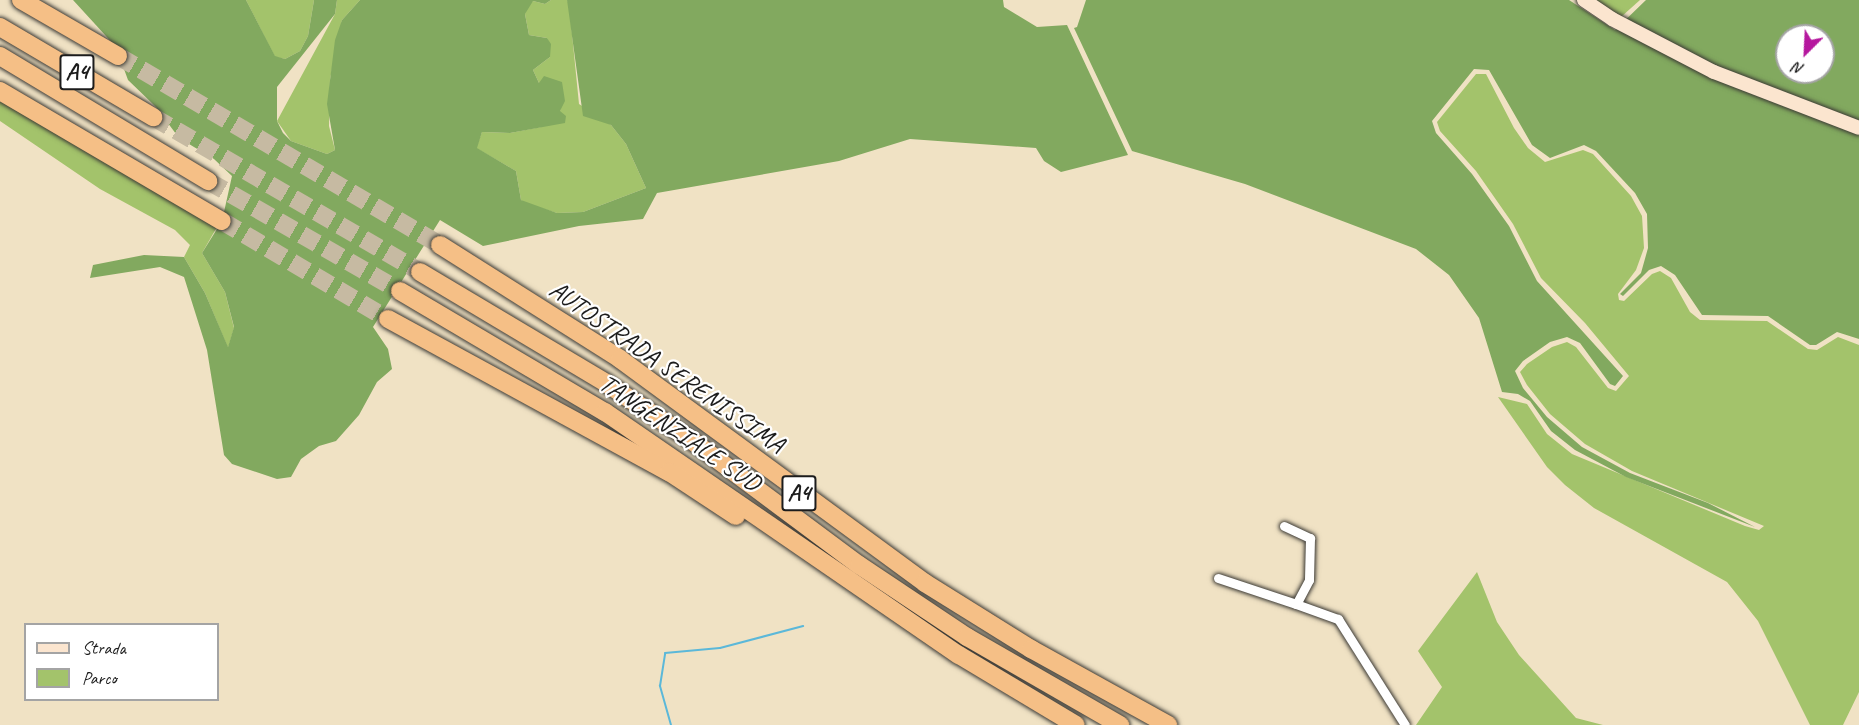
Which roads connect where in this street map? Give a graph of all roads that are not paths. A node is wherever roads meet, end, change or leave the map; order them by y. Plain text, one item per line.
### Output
1 (21, 0) edge
2 (1584, 0) edge
3 (0, 27) edge
4 (0, 56) edge
5 (118, 56) tunnel mouth
6 (0, 91) edge
7 (153, 117) tunnel mouth
8 (1859, 128) edge
9 (208, 181) tunnel mouth
10 (222, 221) tunnel mouth
11 (440, 245) tunnel mouth
12 (420, 272) tunnel mouth
13 (400, 291) tunnel mouth
14 (388, 319) tunnel mouth
15 (1284, 526) dead end
16 (1218, 578) dead end
17 (1296, 604) junction
18 (1054, 725) edge
19 (1076, 725) edge
20 (1120, 725) edge
21 (1168, 725) edge
22 (1405, 725) edge

1 - 5 highway, A4
2 - 8 street
3 - 7 highway, A4
4 - 9 highway
6 - 10 highway
11 - 21 highway, AUTOSTRADA SERENISSIMA / A4
12 - 20 highway, AUTOSTRADA SERENISSIMA / A4
13 - 19 highway, TANGENZIALE SUD
14 - 18 highway, TANGENZIALE SUD
15 - 17 street
16 - 17 street
17 - 22 street

